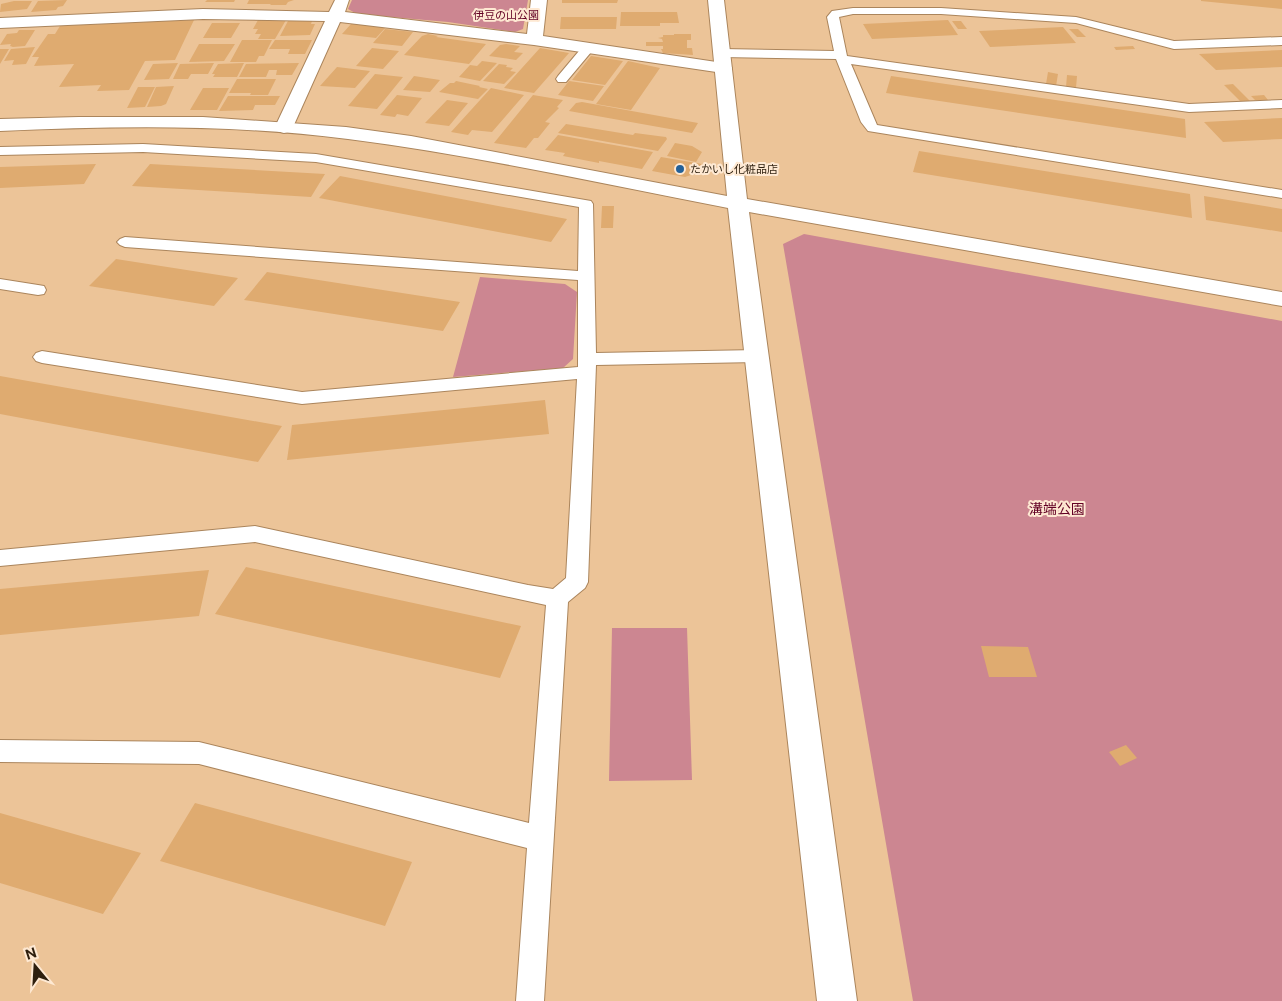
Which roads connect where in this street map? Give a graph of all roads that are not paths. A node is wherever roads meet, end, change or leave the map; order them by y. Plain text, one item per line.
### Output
1 (343, 0) edge
2 (540, 0) edge
3 (716, 0) edge
4 (335, 17) junction
5 (0, 23) edge
6 (534, 40) junction
7 (1282, 40) edge
8 (588, 48) junction
9 (842, 57) junction
10 (723, 61) junction
11 (562, 79) dead end
12 (1282, 104) edge
13 (0, 125) edge
14 (284, 127) junction
15 (0, 151) edge
16 (1282, 194) edge
17 (739, 204) junction
18 (125, 242) dead end
19 (587, 276) junction
20 (0, 284) edge
21 (38, 290) dead end
22 (1282, 299) edge
23 (758, 356) junction
24 (42, 357) dead end
25 (587, 366) junction
26 (0, 558) edge
27 (557, 598) junction
28 (0, 751) edge
29 (541, 839) junction
30 (530, 1001) edge
31 (837, 1001) edge

1 - 4 street
2 - 6 street
3 - 10 street
4 - 5 street
4 - 6 street
4 - 14 street
6 - 8 street
7 - 9 lane
8 - 10 street
8 - 11 lane
9 - 10 lane
9 - 12 lane
9 - 16 lane
10 - 17 street
13 - 14 street
14 - 17 street
15 - 19 lane
17 - 22 street
17 - 23 street
18 - 19 lane
19 - 25 lane
20 - 21 lane
23 - 25 lane
23 - 31 street
24 - 25 lane
25 - 27 lane
26 - 27 lane
27 - 29 lane
28 - 29 lane
29 - 30 lane

